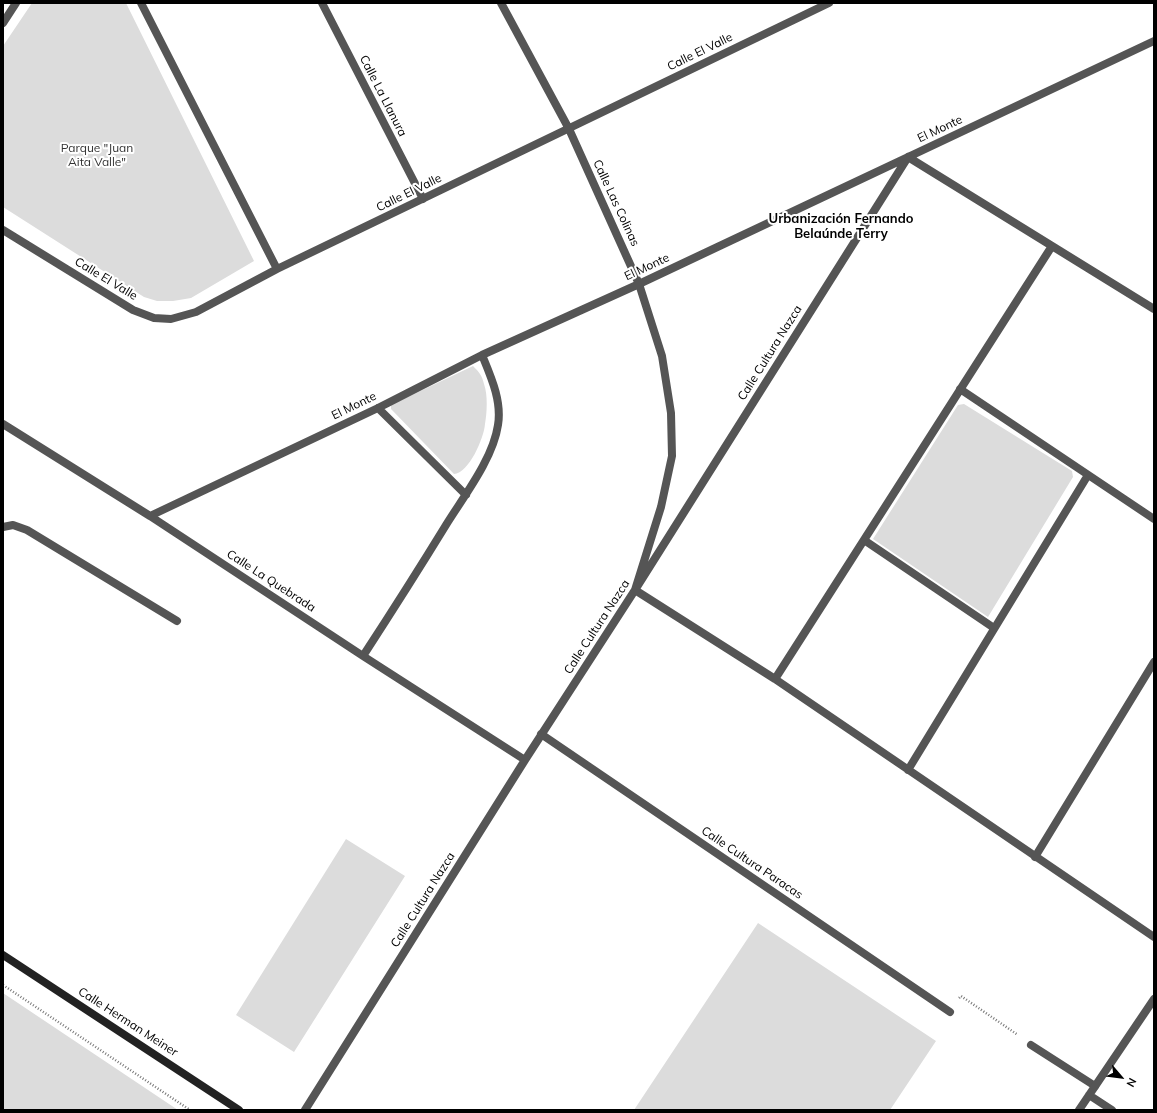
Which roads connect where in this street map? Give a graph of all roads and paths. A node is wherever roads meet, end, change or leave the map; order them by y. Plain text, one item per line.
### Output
1 (16, 3) edge
2 (141, 3) edge
3 (322, 3) edge
4 (501, 3) edge
5 (829, 3) edge
6 (3, 22) edge
7 (1154, 41) edge
8 (569, 129) junction
9 (908, 157) junction
10 (423, 200) junction
11 (3, 230) edge
12 (1052, 246) junction
13 (277, 269) junction
14 (640, 284) junction
15 (1153, 308) edge
16 (482, 355) junction
17 (960, 389) junction
18 (378, 408) junction
19 (3, 424) edge
20 (1088, 475) junction
21 (466, 494) junction
22 (150, 516) junction
23 (1154, 519) edge
24 (3, 527) edge
25 (864, 540) junction
26 (635, 590) junction
27 (177, 621) dead end
28 (994, 628) junction
29 (363, 656) junction
30 (1154, 662) edge
31 (775, 679) junction
32 (541, 734) junction
33 (525, 760) junction
34 (908, 770) junction
35 (1035, 857) junction
36 (1154, 937) edge
37 (3, 955) edge
38 (3, 985) edge
39 (1154, 999) edge
40 (950, 1012) joint
41 (1031, 1045) joint
42 (1095, 1086) junction
43 (1089, 1095) junction
44 (190, 1110) edge
45 (239, 1110) edge
46 (305, 1110) edge
47 (1079, 1110) edge
48 (1112, 1110) edge

1 - 6 street
2 - 13 street
3 - 10 street, Calle La Llanura
4 - 8 street, Calle Las Colinas
5 - 8 street, Calle El Valle
7 - 9 street, El Monte
8 - 10 street, Calle El Valle
8 - 14 street, Calle Las Colinas
9 - 12 street
9 - 14 street, El Monte
9 - 26 street, Calle Cultura Nazca
10 - 13 street, Calle El Valle
11 - 13 street, Calle El Valle
12 - 15 street
12 - 17 street
14 - 16 street, El Monte
14 - 26 street, Calle Las Colinas
16 - 18 street, El Monte
16 - 21 street
17 - 20 street
17 - 25 street
18 - 21 street
18 - 22 street, El Monte
19 - 22 street, Calle La Quebrada
20 - 23 street
20 - 28 street
21 - 29 street
22 - 29 street, Calle La Quebrada
24 - 27 street
25 - 28 street
25 - 31 street
26 - 31 street
26 - 32 street, Calle Cultura Nazca
28 - 34 street
29 - 33 street, Calle La Quebrada
30 - 35 street
31 - 34 street
32 - 33 street, Calle Cultura Nazca
32 - 40 street, Calle Cultura Paracas
33 - 46 street, Calle Cultura Nazca
34 - 35 street
35 - 36 street
37 - 45 street, Calle Herman Meiner
38 - 44 path
39 - 42 street
40 - 41 path
41 - 42 street
42 - 43 street
43 - 47 street
43 - 48 street

